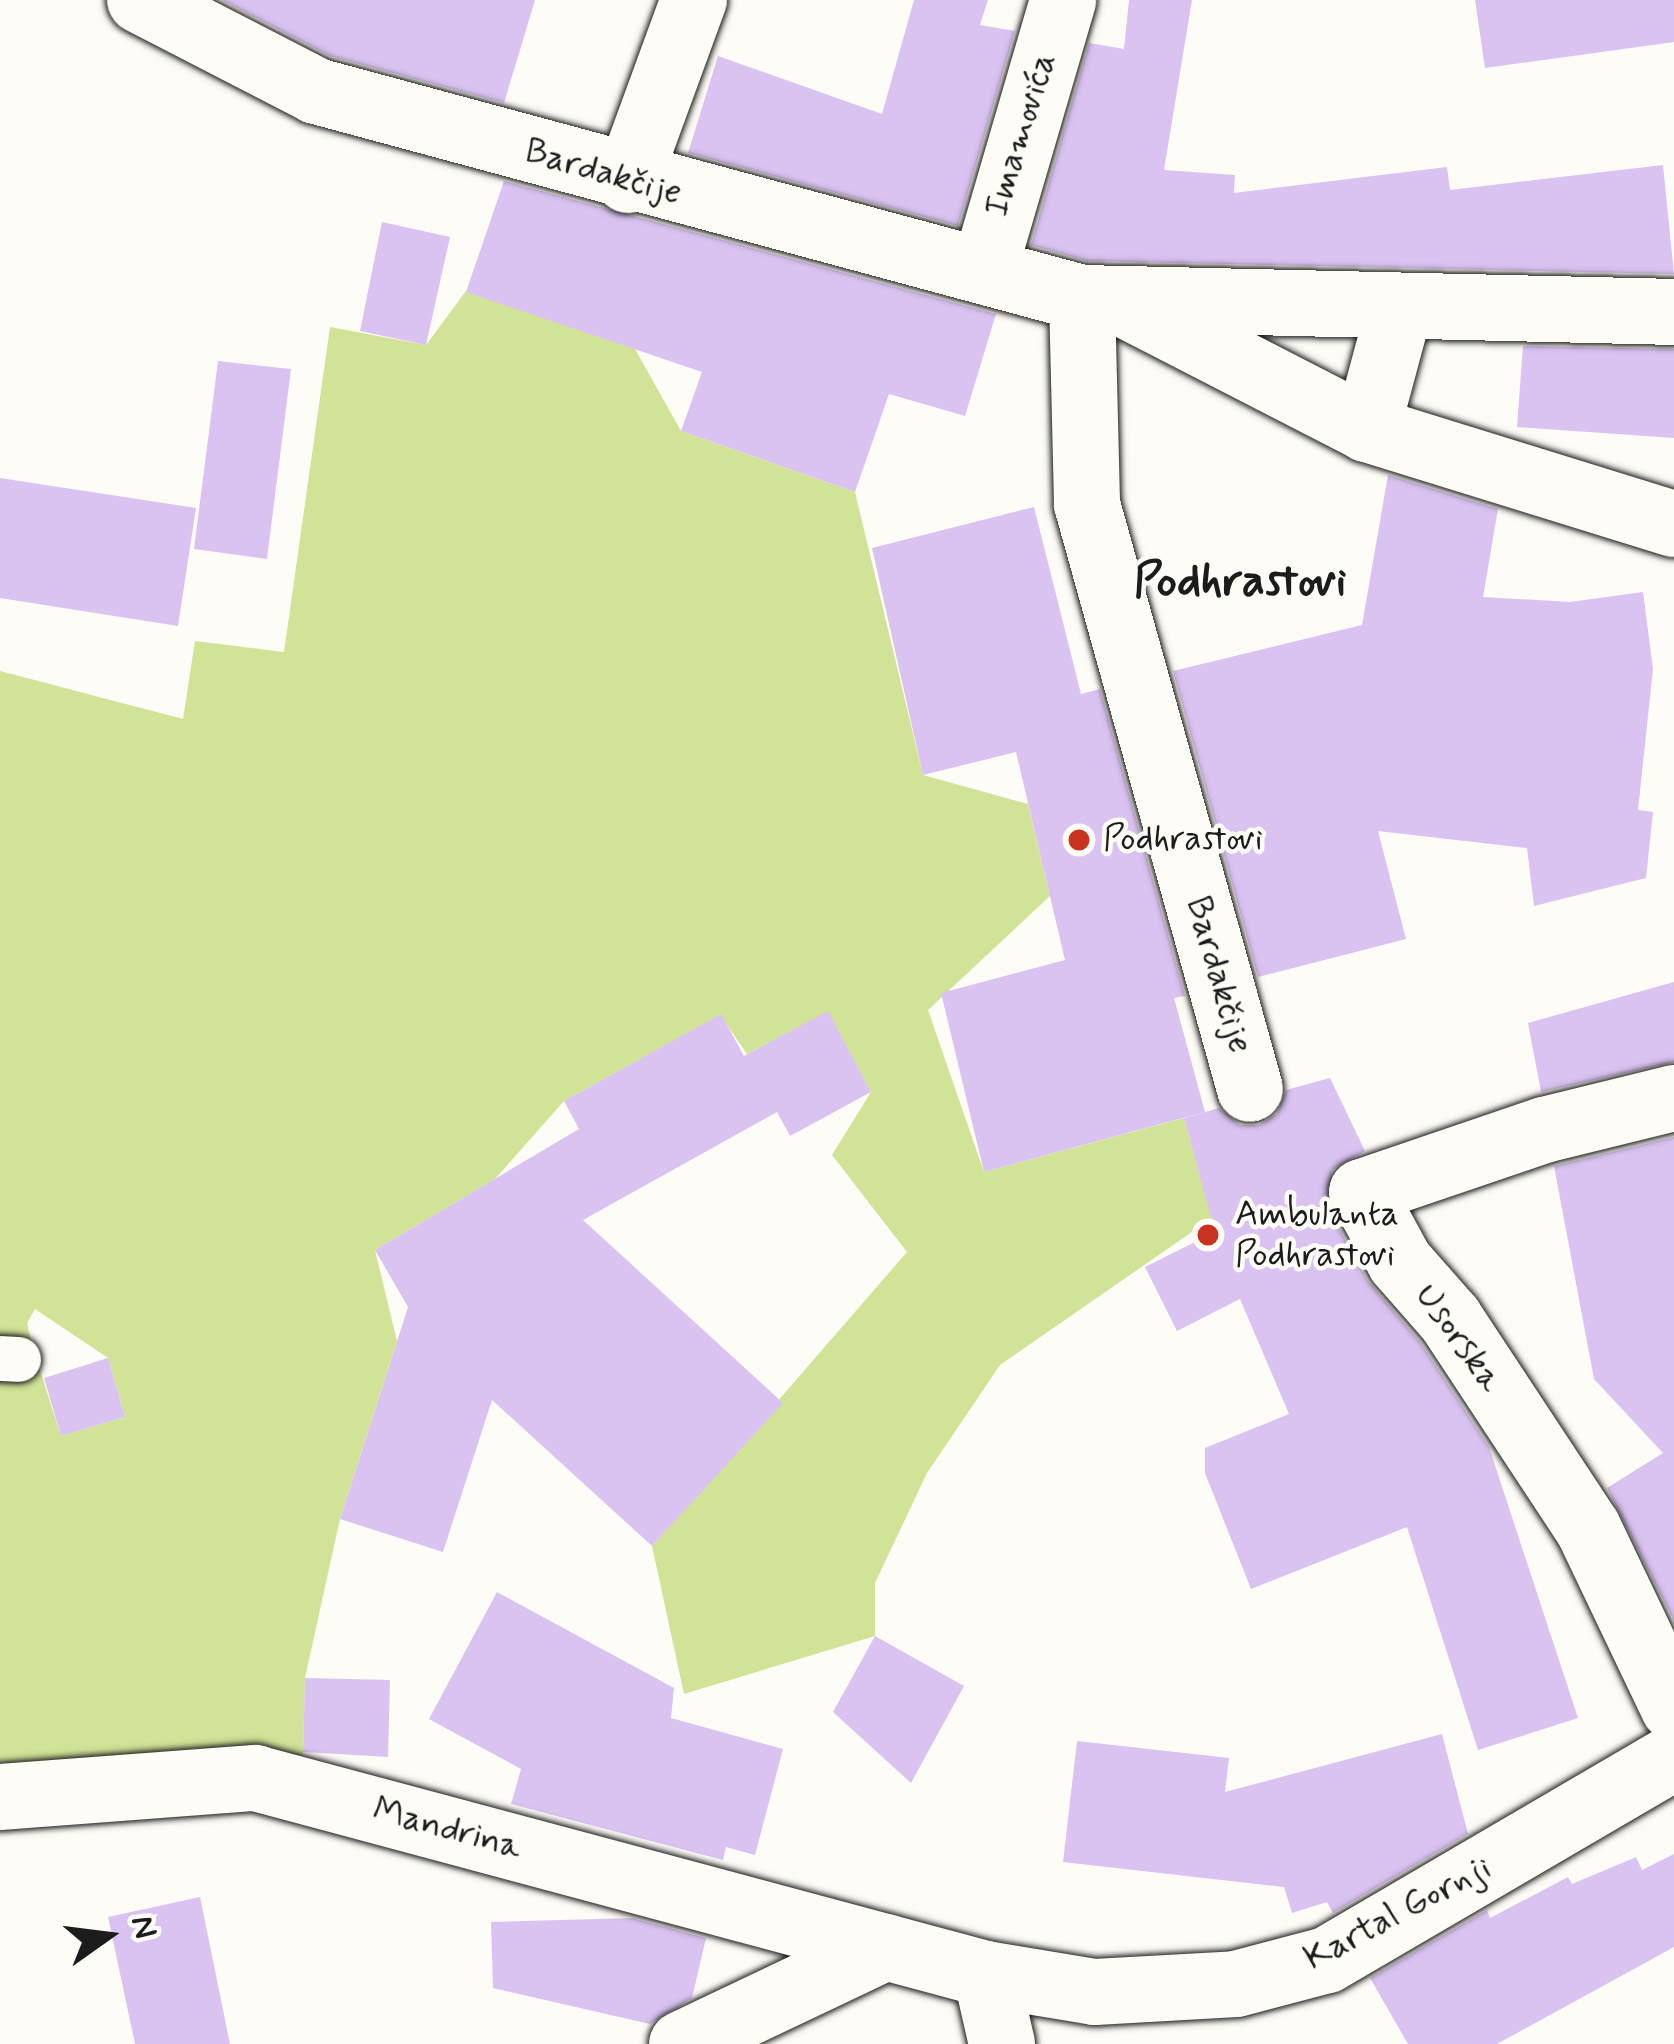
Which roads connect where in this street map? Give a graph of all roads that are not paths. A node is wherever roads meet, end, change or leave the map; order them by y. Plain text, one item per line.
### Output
1 (140, 0) edge
2 (694, 0) edge
3 (1063, 0) edge
4 (628, 180) junction
5 (983, 271) junction
6 (1103, 301) junction
7 (1399, 310) junction
8 (1674, 312) edge
9 (1367, 429) junction
10 (1674, 524) edge
11 (1250, 1089) dead end
12 (1674, 1098) edge
13 (1674, 1708) edge
14 (1674, 1757) edge
15 (0, 1797) edge
16 (886, 1947) junction
17 (986, 1975) junction
18 (682, 2044) edge
19 (1002, 2044) edge

1 - 4 street, Bardakčije
2 - 4 street
3 - 5 street, Imamovića
4 - 5 street, Bardakčije
5 - 6 street, Bardakčije
6 - 7 street, Bardakčije
6 - 9 street, Bardakčije
6 - 11 street, Bardakčije
7 - 8 street, Bardakčije
7 - 9 street
9 - 10 street, Bardakčije
12 - 13 street, Usorska
14 - 17 street, Kartal Gornji
15 - 16 street, Mandrina
16 - 17 street, Kartal Gornji
16 - 18 street
17 - 19 street

